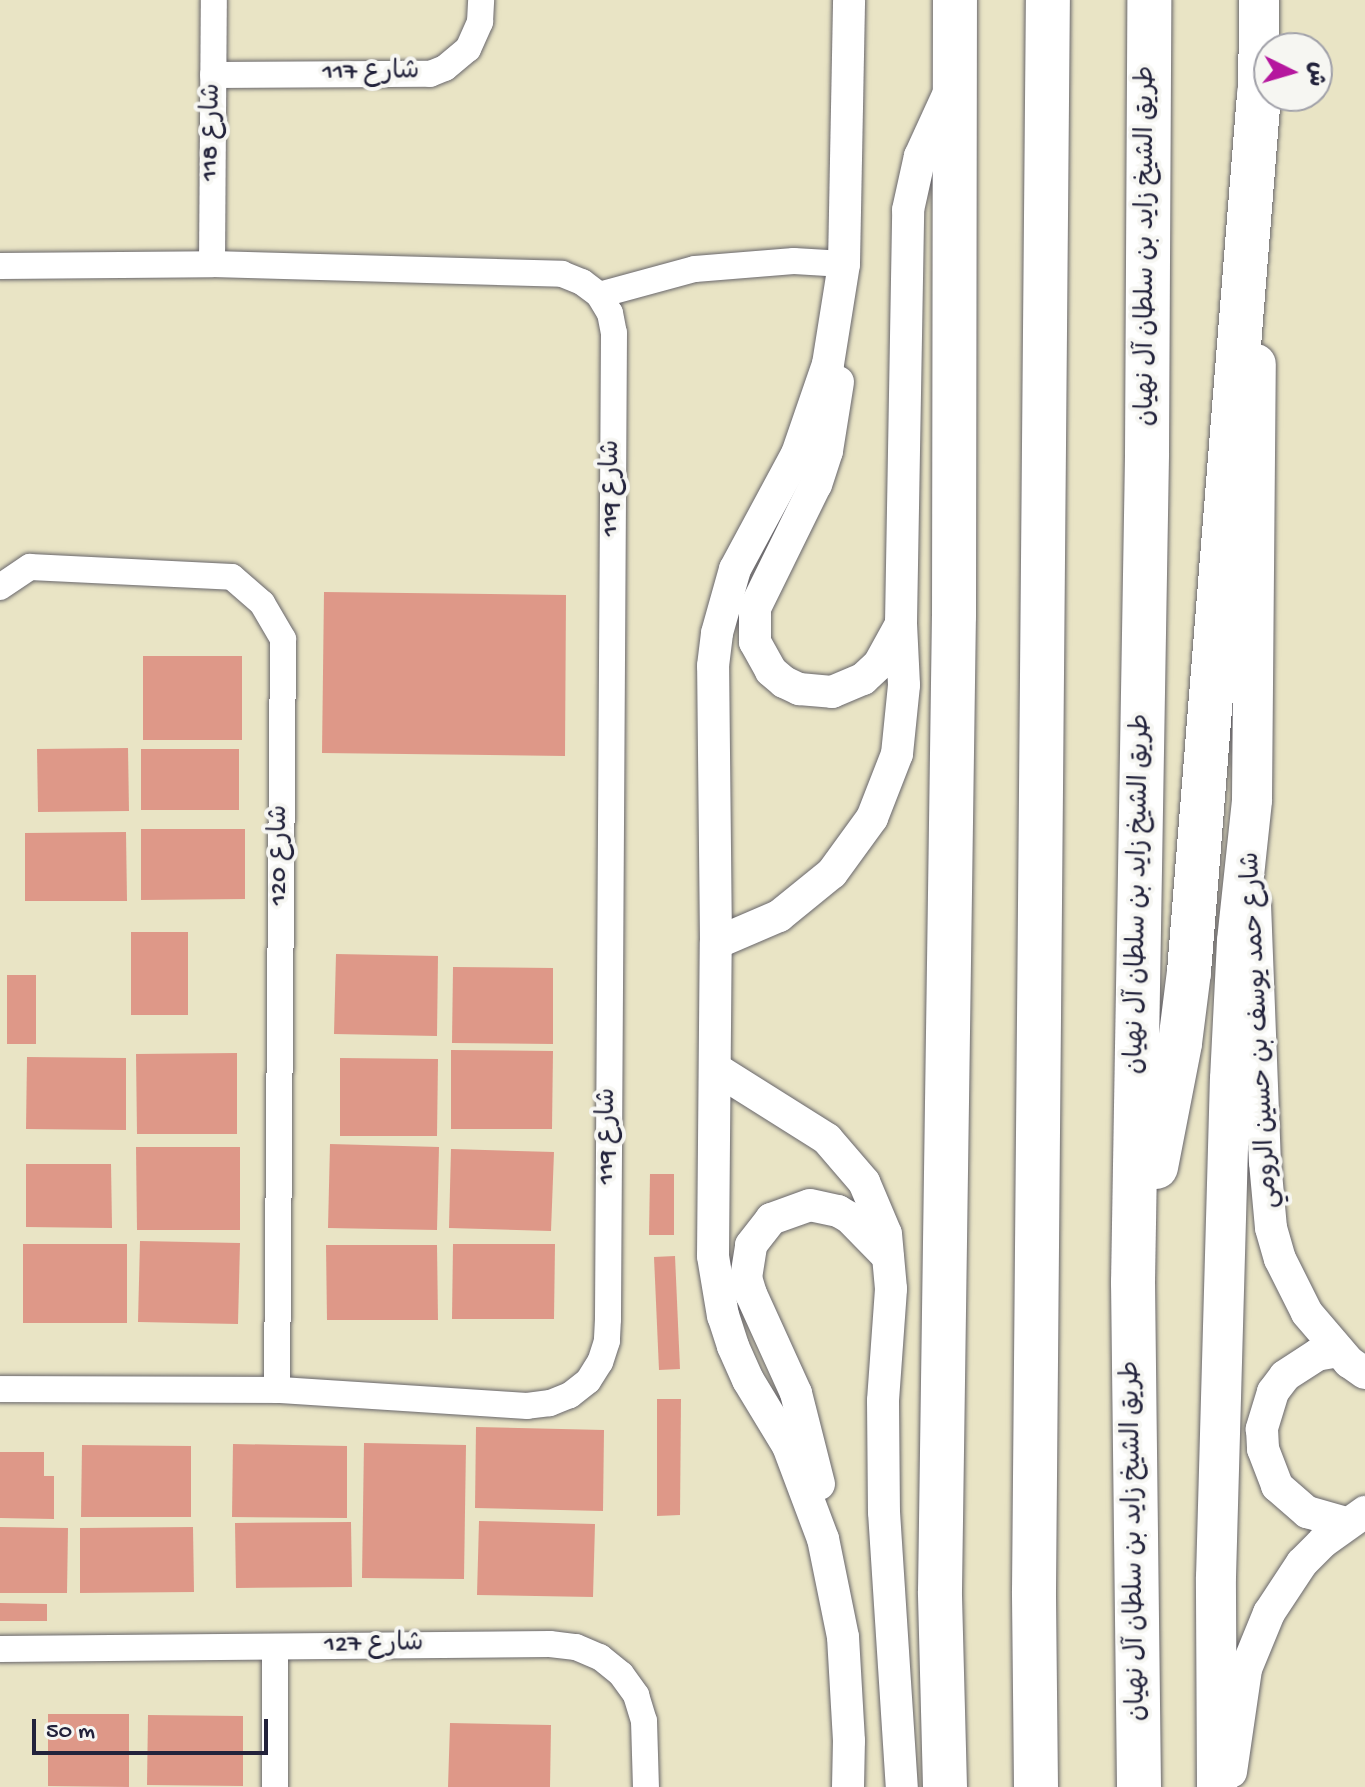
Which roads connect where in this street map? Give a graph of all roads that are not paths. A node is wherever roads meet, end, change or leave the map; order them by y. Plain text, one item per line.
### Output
1 (214, 0) edge
2 (481, 0) edge
3 (849, 0) edge
4 (955, 0) edge
5 (1048, 0) edge
6 (1149, 0) edge
7 (1259, 0) edge
8 (1259, 32) edge
9 (213, 75) junction
10 (955, 81) junction
11 (1258, 112) edge
12 (1259, 112) edge
13 (212, 264) junction
14 (844, 264) junction
15 (0, 266) edge
16 (599, 295) junction
17 (838, 315) junction
18 (0, 587) edge
19 (901, 623) junction
20 (1252, 800) junction
21 (716, 943) junction
22 (716, 1069) junction
23 (891, 1261) junction
24 (1133, 1283) junction
25 (1339, 1351) junction
26 (1365, 1373) edge
27 (0, 1389) edge
28 (277, 1390) junction
29 (1356, 1517) edge
30 (823, 1539) junction
31 (275, 1647) junction
32 (0, 1649) edge
33 (275, 1787) edge
34 (646, 1787) edge
35 (848, 1787) edge
36 (902, 1787) edge
37 (945, 1787) edge
38 (1036, 1787) edge
39 (1139, 1787) edge
40 (1217, 1787) edge
41 (1229, 1787) edge

1 - 9 street, شارع 118
2 - 9 street, شارع 117
3 - 14 street
4 - 10 highway
5 - 38 highway
6 - 24 highway, طريق الشيخ زايد بن سلطان آل نهيان
7 - 8 main road
9 - 13 street, شارع 118
10 - 19 street
10 - 37 highway
11 - 24 highway
12 - 20 main road
13 - 15 street
13 - 16 street
14 - 16 street
14 - 17 street
16 - 28 street, شارع 119
17 - 19 street
17 - 21 street
18 - 28 street, شارع 120
19 - 21 street
20 - 25 street, شارع حمد يوسف بن حسين الرومي
20 - 40 main road
21 - 22 street
22 - 23 street
22 - 30 street
23 - 30 street
23 - 36 street
24 - 39 highway, طريق الشيخ زايد بن سلطان آل نهيان
25 - 26 street, شارع حمد يوسف بن حسين الرومي
25 - 29 street
27 - 28 street, شارع 119
29 - 41 street
30 - 35 street
31 - 32 street, شارع 127
31 - 33 street
31 - 34 street, شارع 127

